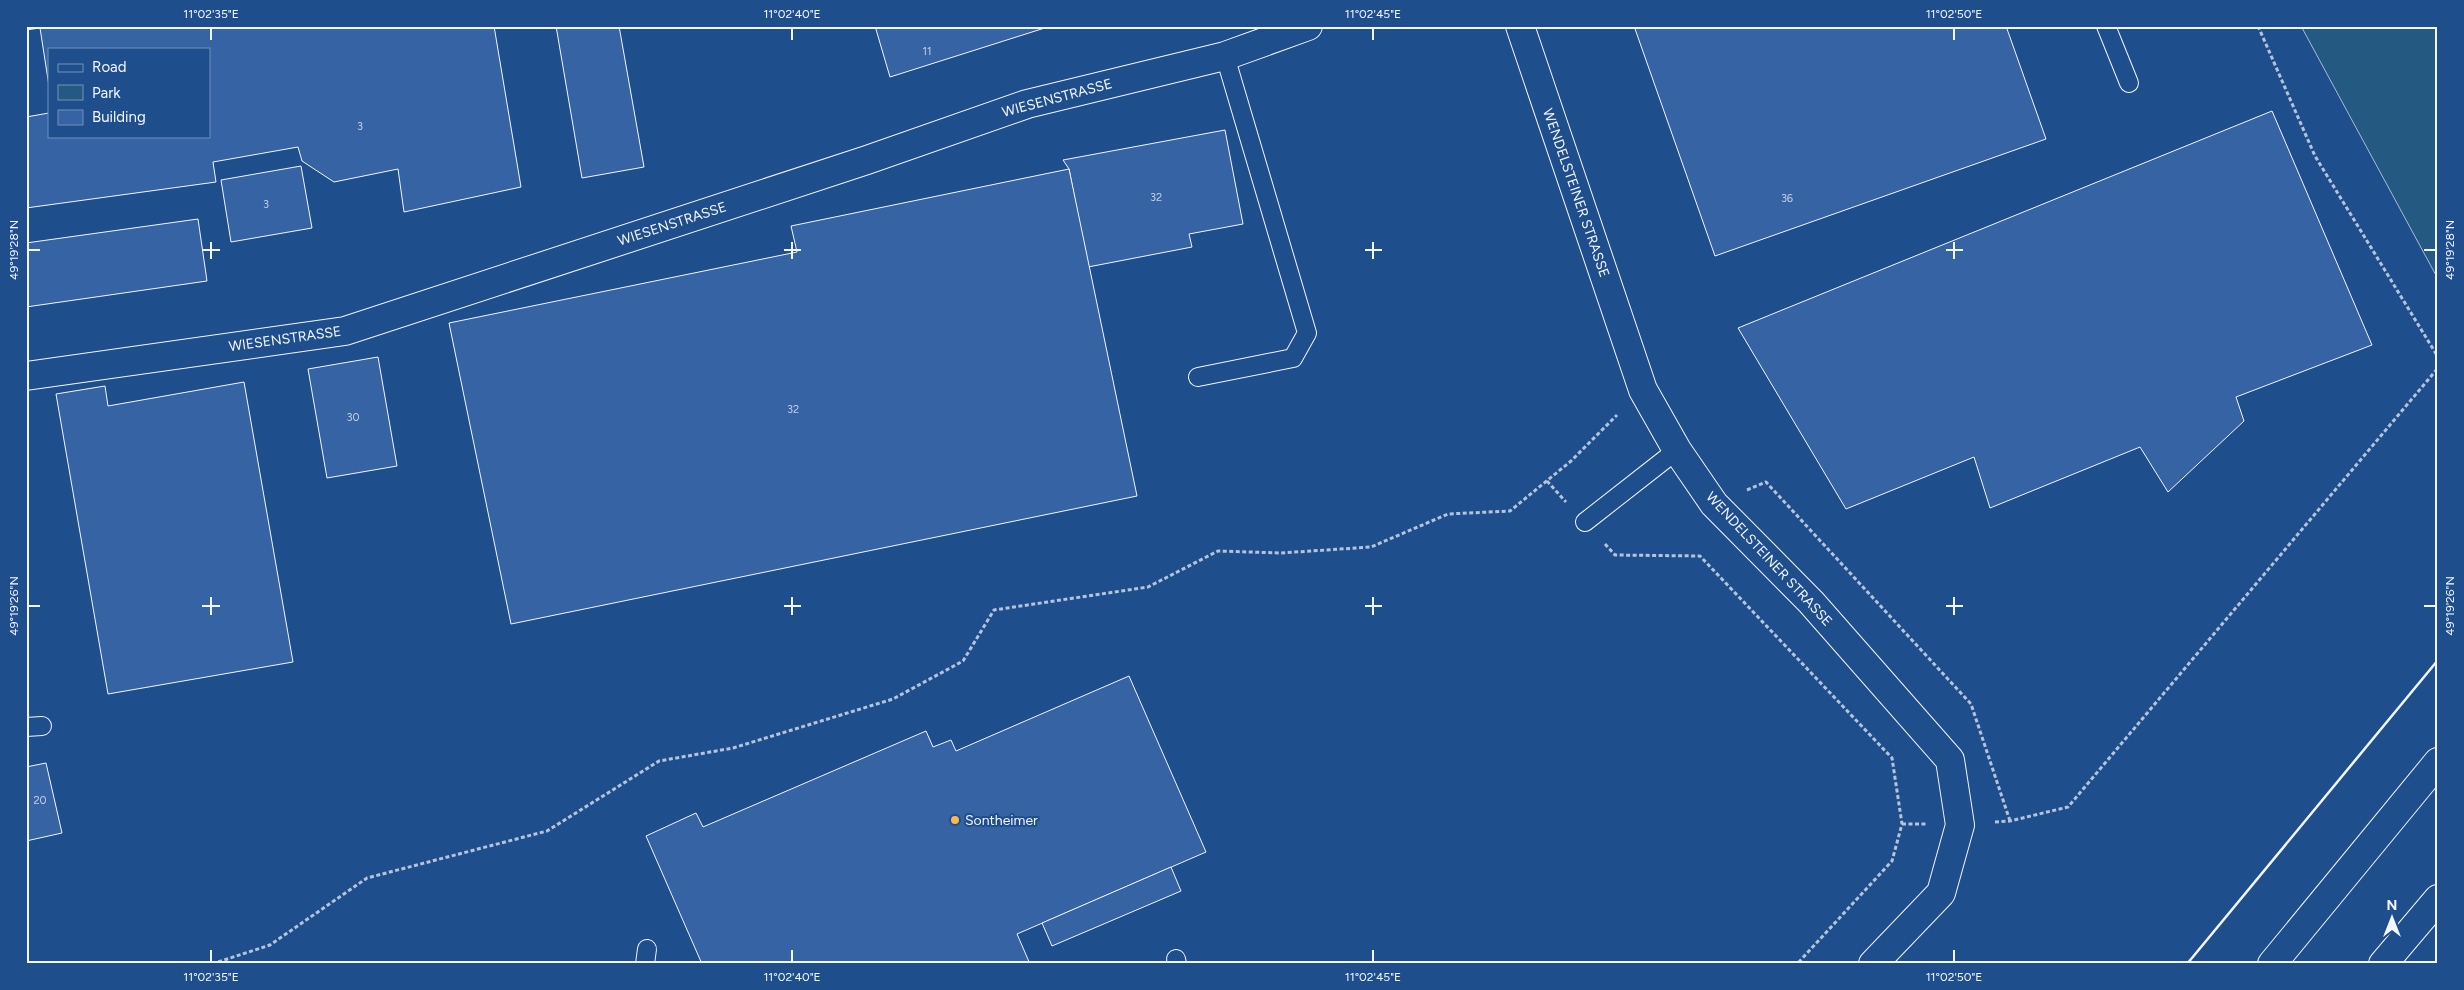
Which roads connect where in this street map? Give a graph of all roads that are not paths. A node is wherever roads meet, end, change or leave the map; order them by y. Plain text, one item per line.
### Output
1 (1308, 26) edge
2 (1520, 26) edge
3 (2106, 26) edge
4 (1225, 56) junction
5 (2129, 83) dead end
6 (26, 376) edge
7 (1198, 377) dead end
8 (1677, 450) junction
9 (1584, 522) road end
10 (2438, 762) edge
11 (2438, 900) edge
12 (1873, 964) edge
13 (2272, 964) edge
14 (2383, 964) edge

1 - 4 main road, WIESENSTRASSE
2 - 8 main road, WENDELSTEINER STRASSE
3 - 5 lane
4 - 6 main road, WIESENSTRASSE
4 - 7 lane
8 - 9 lane
8 - 12 main road, WENDELSTEINER STRASSE
10 - 13 main road
11 - 14 main road

